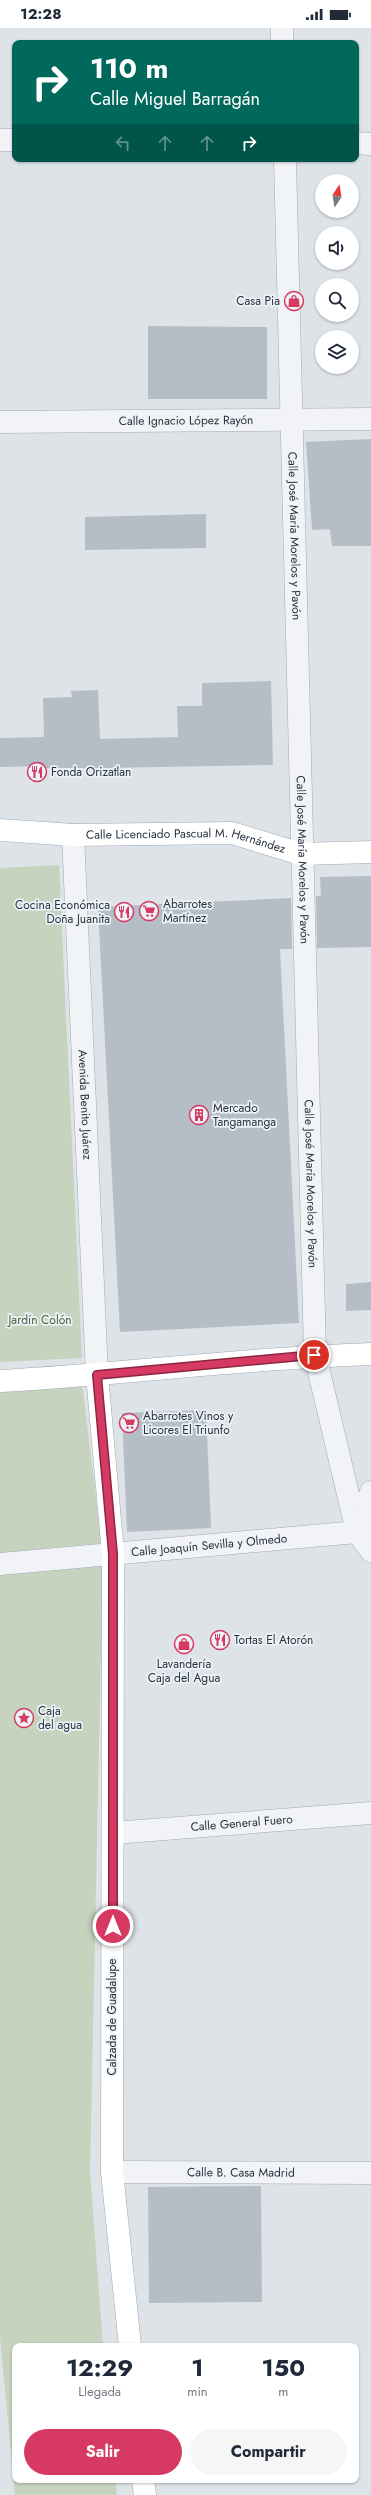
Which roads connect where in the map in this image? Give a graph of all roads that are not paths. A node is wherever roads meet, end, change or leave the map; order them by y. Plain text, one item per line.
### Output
1 (282, 28) edge
2 (282, 40) edge
3 (0, 140) edge
4 (12, 140) edge
5 (359, 143) edge
6 (371, 144) edge
7 (285, 162) edge
8 (371, 419) edge
9 (291, 421) junction
10 (0, 422) edge
11 (0, 830) edge
12 (73, 835) junction
13 (371, 852) edge
14 (302, 854) junction
15 (371, 1354) edge
16 (314, 1355) junction
17 (97, 1375) junction
18 (0, 1381) edge
19 (371, 1492) edge
20 (364, 1533) edge
21 (371, 1551) edge
22 (113, 1554) junction
23 (0, 1564) edge
24 (371, 1813) edge
25 (113, 1833) junction
26 (112, 2172) junction
27 (371, 2173) edge
28 (130, 2343) edge
29 (143, 2483) edge
30 (145, 2495) edge

1 - 2 street
3 - 4 street
5 - 6 street
7 - 9 street, Calle José María Morelos y Pavón
8 - 9 street, Calle Ignacio López Rayón
9 - 10 street, Calle Ignacio López Rayón
9 - 14 street, Calle José María Morelos y Pavón
11 - 12 main road, Calle Licenciado Pascual M. Hernández
12 - 14 main road, Calle Licenciado Pascual M. Hernández
12 - 17 street, Avenida Benito Juárez
13 - 14 main road, Calle Licenciado Pascual M. Hernández
14 - 16 street, Calle José María Morelos y Pavón
15 - 16 main road
16 - 17 main road
16 - 20 street, Calle José María Morelos y Pavón
17 - 18 main road
17 - 22 main road, Calzada de Guadalupe
19 - 20 street
20 - 21 street, Calle José María Morelos y Pavón
20 - 22 street, Calle Joaquín Sevilla y Olmedo
22 - 23 street, Calle Joaquín Sevilla y Olmedo
22 - 25 main road, Calzada de Guadalupe
24 - 25 street, Calle General Fuero
25 - 26 main road, Calzada de Guadalupe
26 - 27 street, Calle B. Casa Madrid
26 - 28 main road, Calzada de Guadalupe
29 - 30 main road

